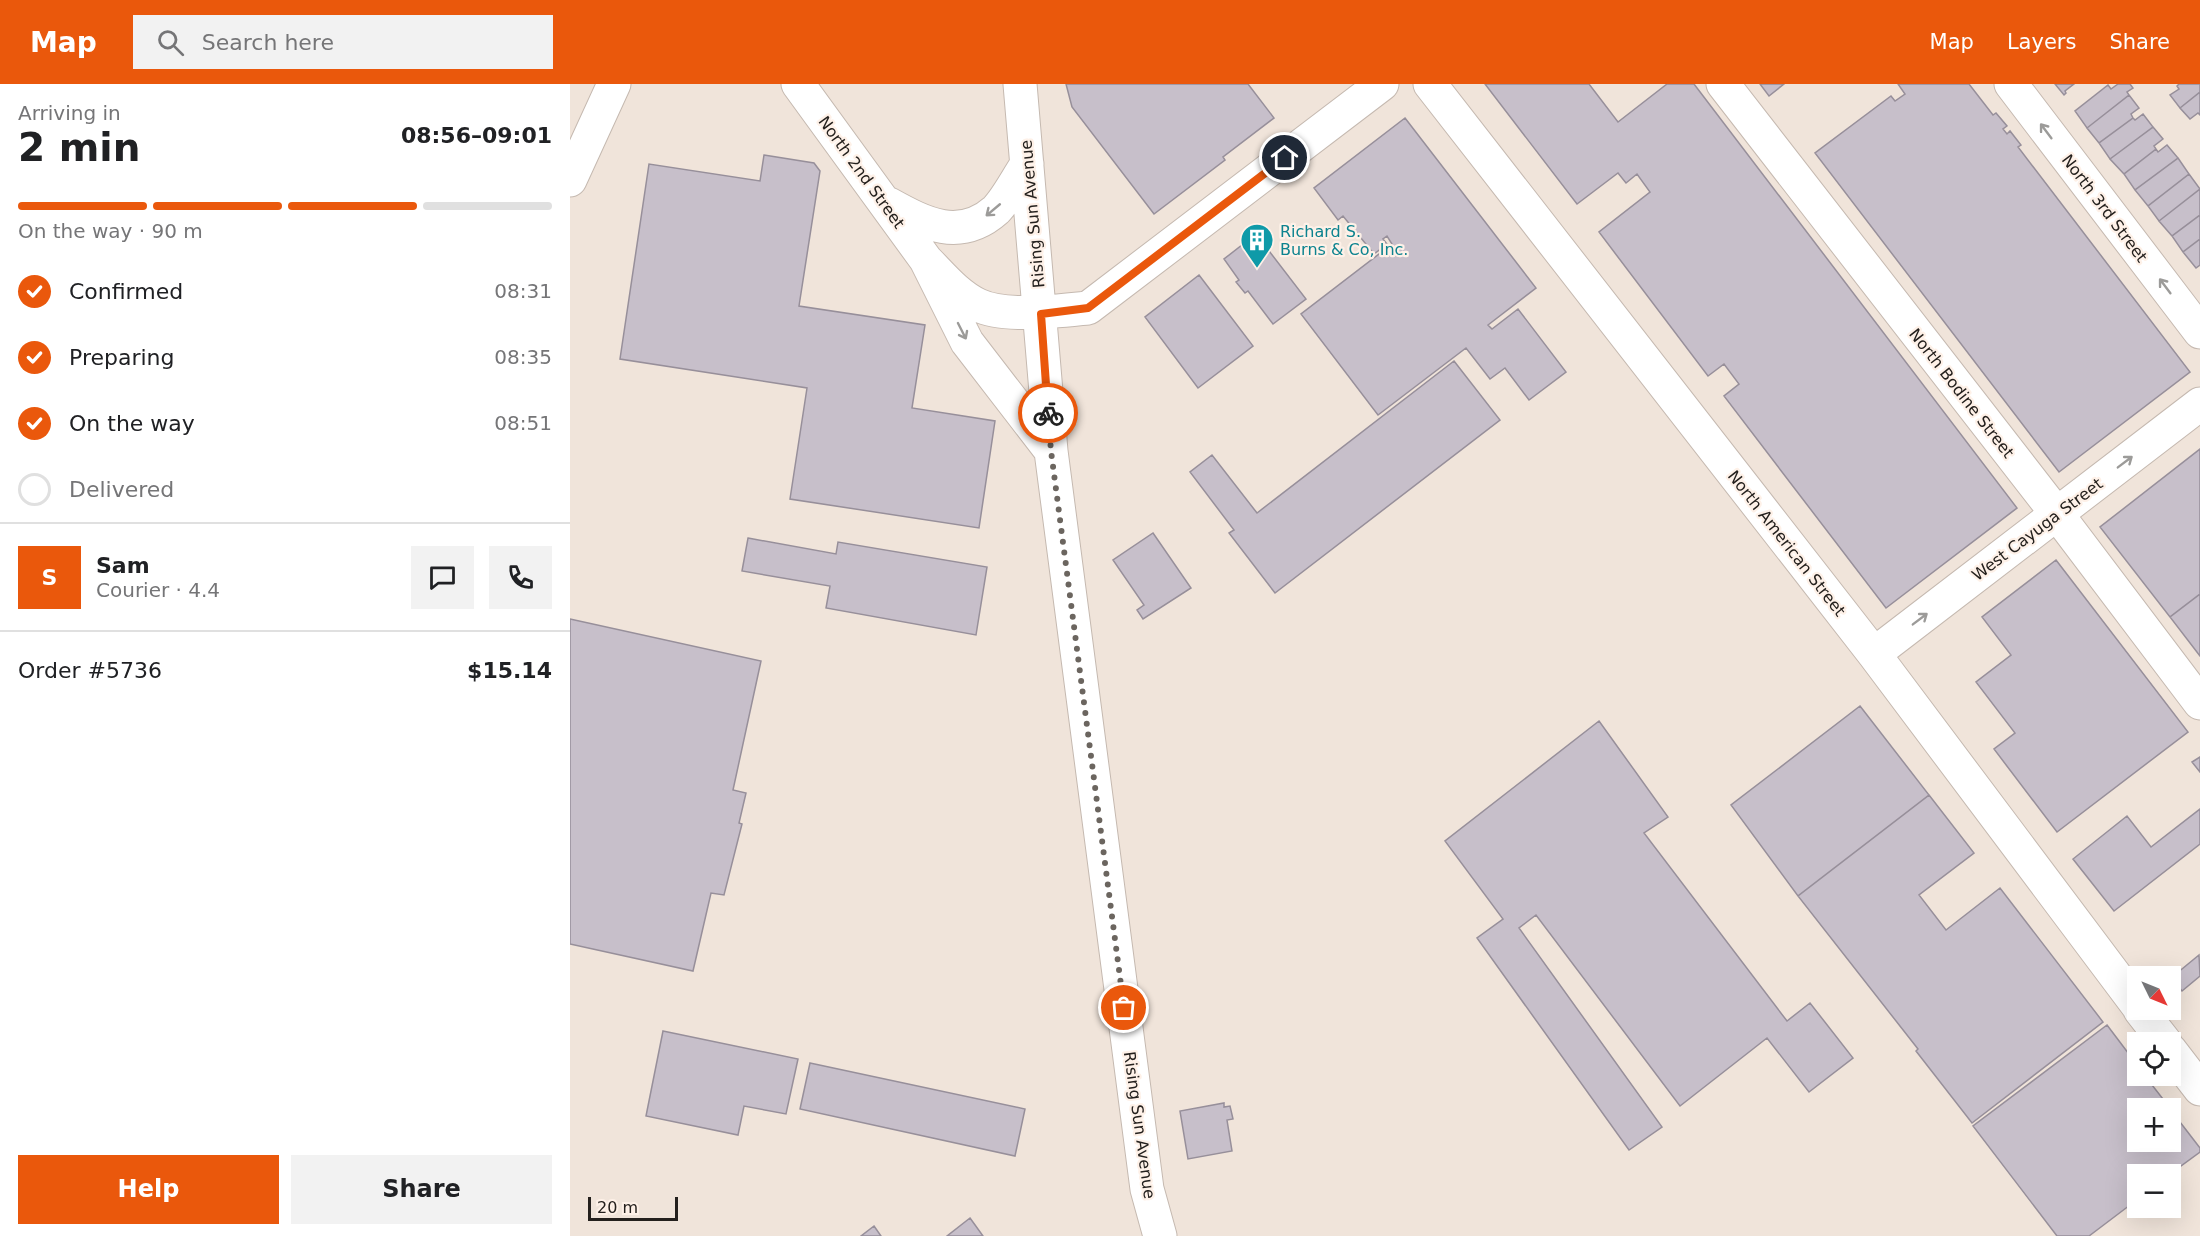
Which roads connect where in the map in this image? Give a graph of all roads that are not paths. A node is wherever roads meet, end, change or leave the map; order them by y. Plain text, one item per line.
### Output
1 (614, 84) edge
2 (798, 84) edge
3 (1020, 84) edge
4 (1382, 84) edge
5 (1430, 84) edge
6 (1723, 84) edge
7 (2011, 84) edge
8 (1027, 164) junction
9 (570, 180) edge
10 (884, 202) junction
11 (926, 260) junction
12 (1041, 314) junction
13 (2200, 332) edge
14 (2200, 405) edge
15 (1051, 451) junction
16 (2056, 514) junction
17 (1874, 654) junction
18 (2200, 703) edge
19 (2127, 992) edge
20 (2148, 1020) edge
21 (2157, 1032) edge
22 (2181, 1064) edge
23 (2200, 1089) edge
24 (1160, 1236) edge

1 - 9 street
2 - 10 street, North 2nd Street
3 - 8 street, Rising Sun Avenue
4 - 12 street, North 2nd Street
5 - 17 street, North American Street
6 - 16 street, North Bodine Street
13 -> 7 street, North 3rd Street
8 -> 10 street
8 - 12 street, Rising Sun Avenue
10 - 11 street, North 2nd Street
11 - 12 street, North 2nd Street
11 -> 15 street, North 2nd Street
12 - 15 street, Rising Sun Avenue
16 -> 14 street, West Cayuga Street
15 - 24 street, Rising Sun Avenue
17 -> 16 street, West Cayuga Street
16 - 18 street, North Bodine Street
17 - 19 street, North American Street
20 - 21 street, North American Street
22 - 23 street

